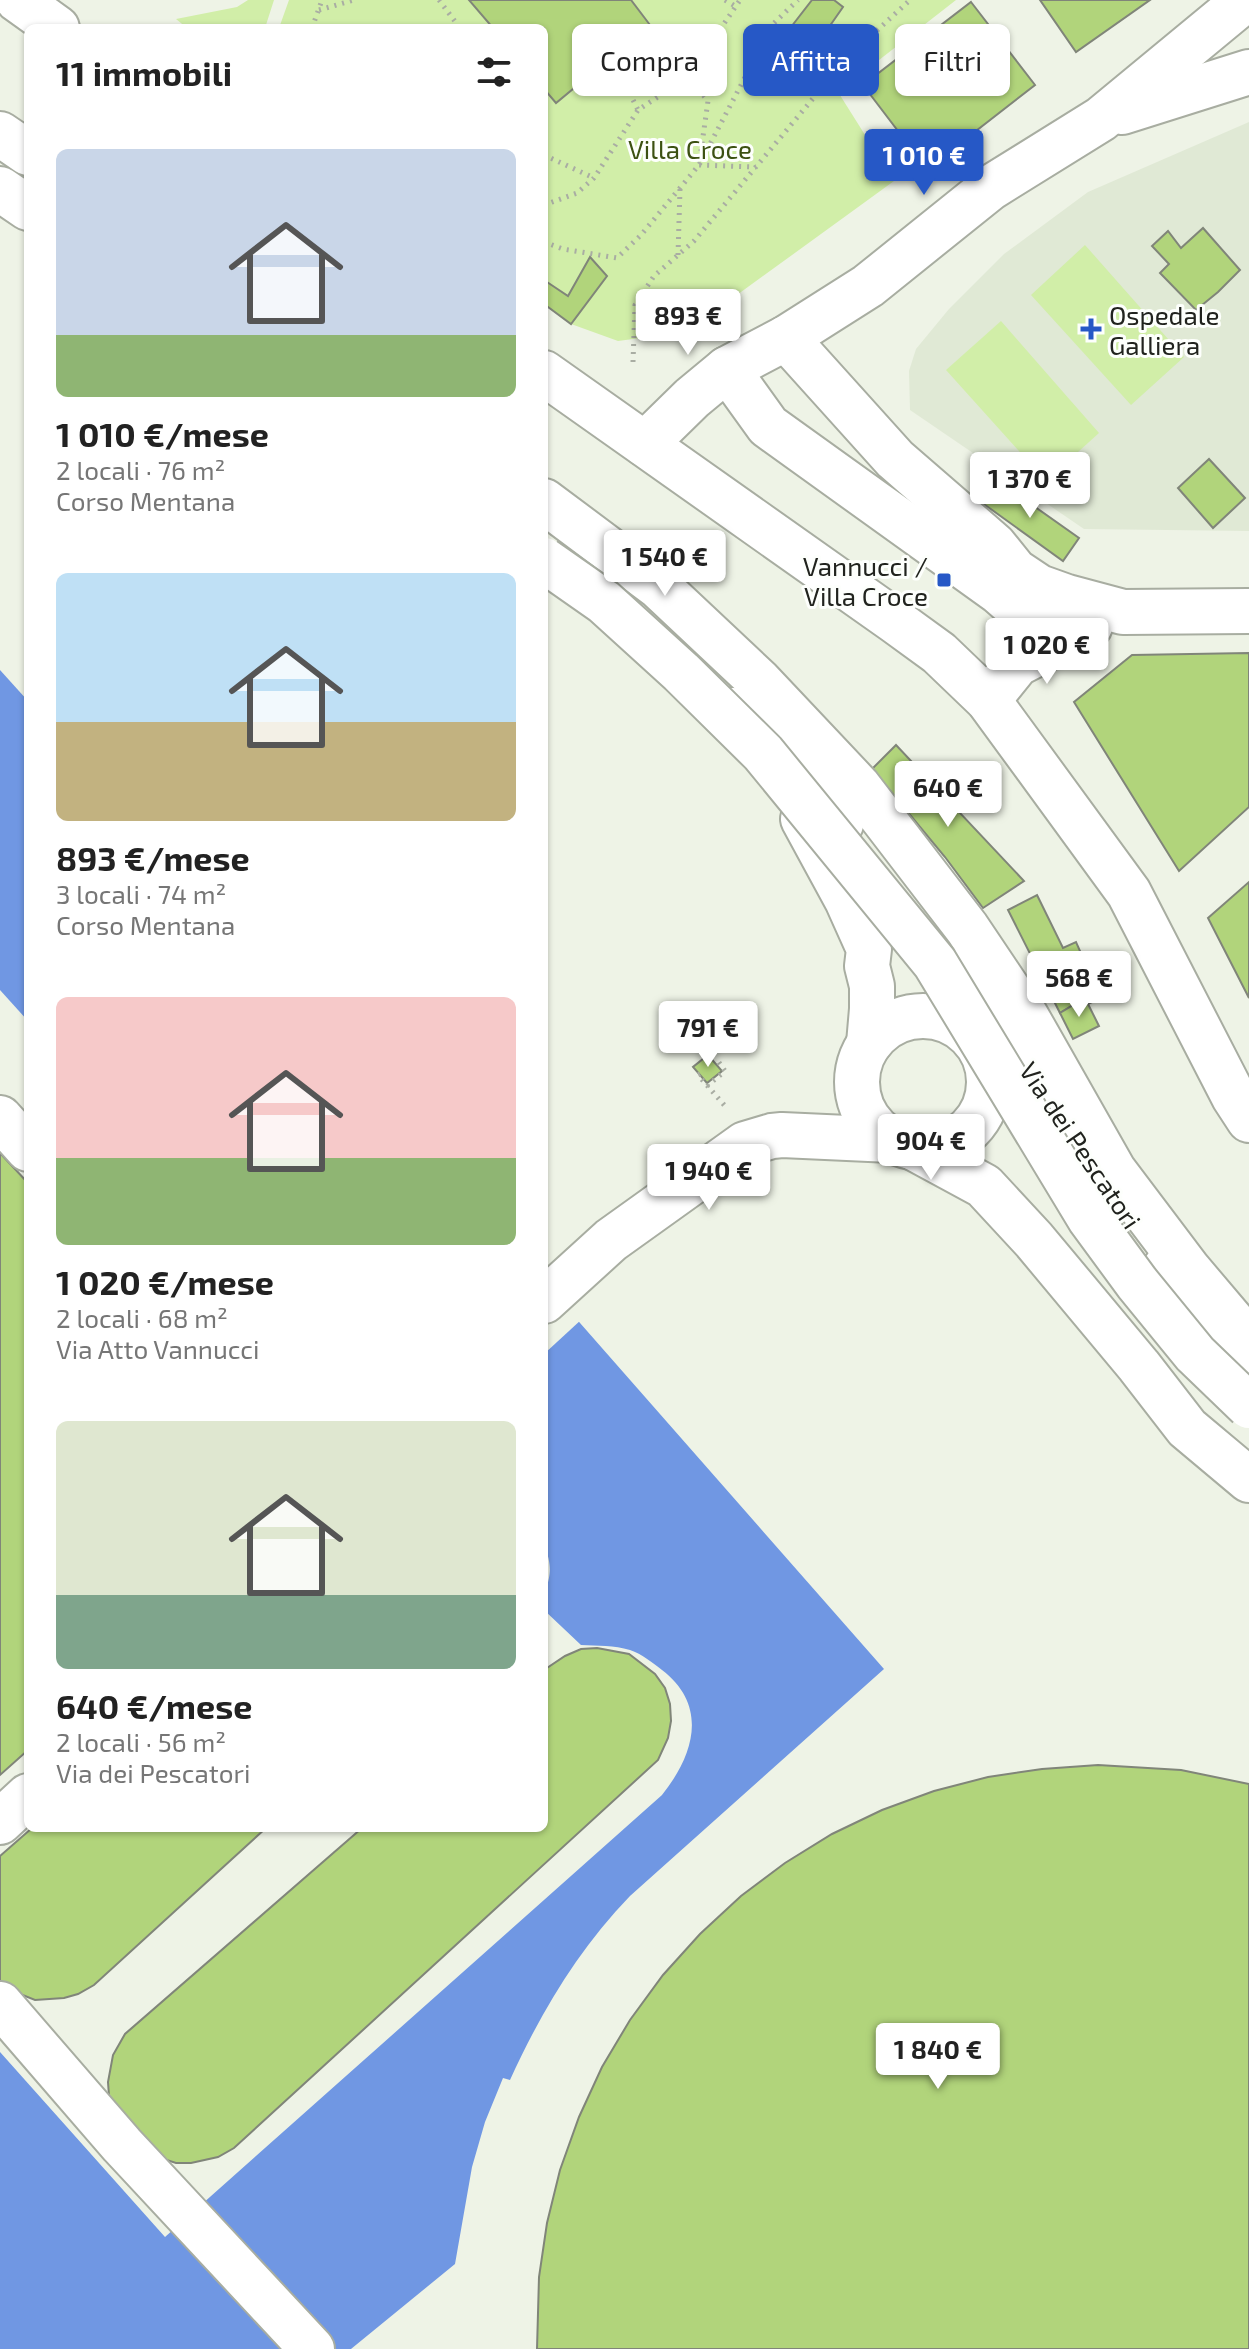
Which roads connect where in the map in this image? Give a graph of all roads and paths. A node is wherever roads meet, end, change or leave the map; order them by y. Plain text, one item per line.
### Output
1 (18, 0) edge
2 (322, 0) edge
3 (354, 0) edge
4 (439, 0) edge
5 (725, 0) edge
6 (740, 0) edge
7 (798, 0) edge
8 (910, 0) edge
9 (1245, 0) edge
10 (735, 6) junction
11 (319, 10) junction
12 (51, 24) edge
13 (314, 24) edge
14 (457, 24) edge
15 (723, 24) edge
16 (1249, 72) edge
17 (631, 96) edge
18 (659, 96) edge
19 (704, 96) edge
20 (638, 110) junction
21 (1101, 119) junction
22 (0, 134) edge
23 (24, 150) edge
24 (548, 157) edge
25 (699, 165) junction
26 (756, 167) junction
27 (0, 173) edge
28 (594, 178) junction
29 (680, 188) junction
30 (0, 189) edge
31 (24, 189) edge
32 (548, 204) edge
33 (24, 205) edge
34 (548, 243) edge
35 (678, 255) junction
36 (786, 338) junction
37 (633, 362) dead end
38 (727, 369) junction
39 (548, 376) edge
40 (645, 444) junction
41 (548, 504) edge
42 (548, 548) edge
43 (548, 563) edge
44 (1015, 571) junction
45 (1249, 611) edge
46 (1123, 612) junction
47 (1023, 613) junction
48 (1074, 633) junction
49 (1017, 664) junction
50 (988, 700) junction
51 (733, 710) junction
52 (869, 949) junction
53 (939, 1019) junction
54 (864, 1054) junction
55 (718, 1061) dead end
56 (707, 1086) dead end
57 (0, 1118) edge
58 (1249, 1120) edge
59 (792, 1135) junction
60 (902, 1144) junction
61 (24, 1145) edge
62 (548, 1297) edge
63 (1249, 1341) edge
64 (1249, 1366) edge
65 (1249, 1406) edge
66 (1249, 1480) edge
67 (24, 1784) edge
68 (24, 1800) edge
69 (0, 1805) edge
70 (0, 1822) edge
71 (0, 2004) edge
72 (312, 2349) edge

1 - 12 main road
2 - 11 path
3 - 11 path
4 - 14 path
5 - 10 path
6 - 10 path
7 - 25 path
8 - 26 path
9 - 21 main road
10 - 15 path
11 - 13 path
16 - 21 main road
17 - 20 path
18 - 20 path
19 - 25 path
20 - 28 path
21 - 36 main road
22 - 23 main road
24 - 28 path
25 - 26 path
25 - 29 path
26 - 35 path
27 - 31 main road
28 - 32 path
29 - 34 path
29 - 35 path
30 - 33 main road
35 - 37 path
36 - 38 main road
36 - 44 main road
38 - 40 main road
38 - 47 main road
39 - 40 main road
40 - 50 main road
41 - 63 main road
42 - 51 main road, Via dei Pescatori
43 - 65 main road, bridge
44 - 46 main road
44 - 47 main road
45 - 46 main road
46 - 48 main road
47 - 48 main road
47 - 49 main road
48 - 49 main road
49 - 50 main road
50 - 58 main road
51 - 52 main road, Via dei Pescatori
51 - 64 main road, Via dei Pescatori
52 - 53 main road, Via dei Pescatori
52 - 54 main road, Via dei Pescatori
53 - 54 main road
53 - 60 main road, Via dei Pescatori
54 - 59 main road
54 - 60 main road, Via dei Pescatori
55 - 56 path
57 - 61 main road
59 - 60 main road
59 - 62 main road
60 - 66 main road
67 - 69 main road
68 - 70 main road
71 - 72 main road

